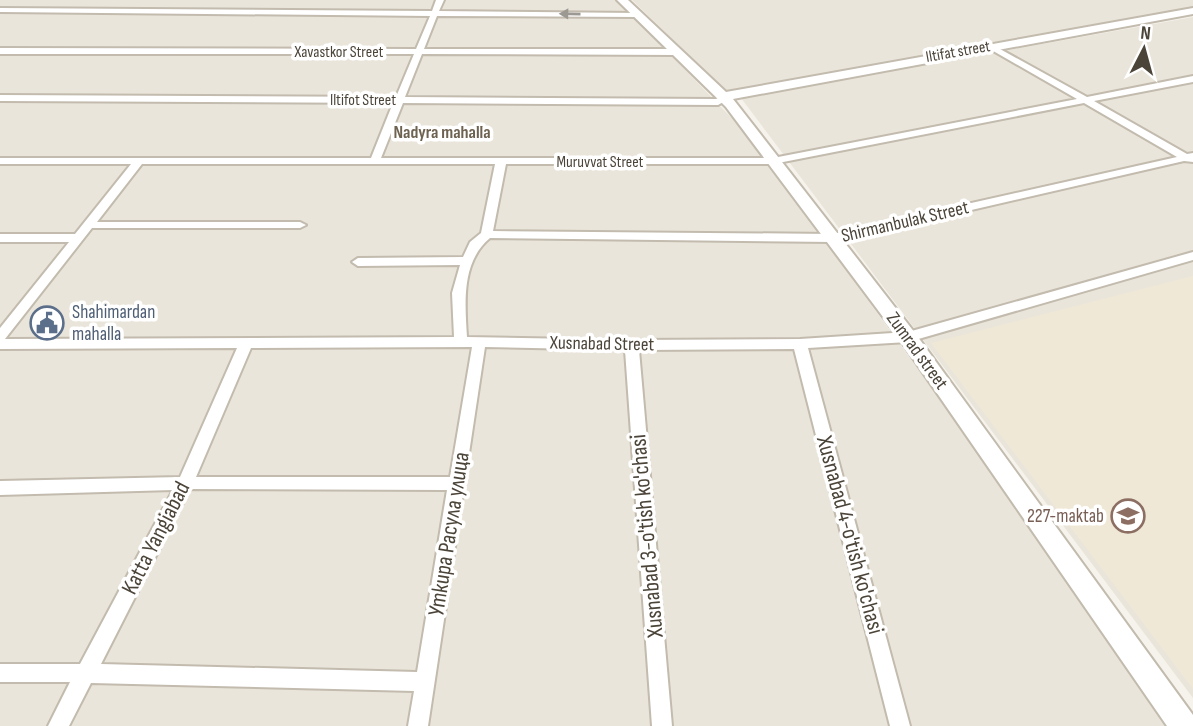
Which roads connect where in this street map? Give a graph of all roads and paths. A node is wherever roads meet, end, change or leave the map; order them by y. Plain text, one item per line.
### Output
1 (440, 0) edge
2 (622, 0) edge
3 (0, 10) edge
4 (1193, 11) edge
5 (436, 13) junction
6 (638, 15) junction
7 (991, 46) junction
8 (0, 51) edge
9 (678, 52) junction
10 (419, 53) junction
11 (1193, 79) edge
12 (0, 98) edge
13 (725, 98) junction
14 (400, 100) junction
15 (1085, 100) junction
16 (1191, 159) edge
17 (0, 160) edge
18 (773, 161) junction
19 (138, 162) junction
20 (374, 162) junction
21 (501, 162) junction
22 (87, 225) junction
23 (300, 225) dead end
24 (486, 233) junction
25 (0, 238) edge
26 (75, 238) junction
27 (834, 238) junction
28 (1193, 256) edge
29 (467, 261) junction
30 (358, 262) dead end
31 (0, 337) edge
32 (908, 337) junction
33 (470, 342) junction
34 (0, 344) edge
35 (800, 344) junction
36 (245, 345) junction
37 (632, 345) junction
38 (185, 483) junction
39 (456, 484) junction
40 (0, 488) edge
41 (0, 673) edge
42 (85, 673) junction
43 (426, 681) junction
44 (58, 726) edge
45 (418, 726) edge
46 (662, 726) edge
47 (900, 726) edge
48 (1184, 726) edge

1 - 5 street
2 - 6 street, Zumrad street
3 - 5 street
4 - 7 street, Iltifаt street
6 -> 5 street
5 - 10 street
6 - 9 street, Zumrad street
7 - 13 street, Iltifаt street
7 - 15 street
8 - 10 street, Xavastkor Street
9 - 10 street, Xavastkor Street
9 - 13 street, Zumrad street
10 - 14 street
11 - 15 street, Muruvvat Street
12 - 14 street, Iltifot Street
13 - 14 street, Iltifot Street
13 - 18 street, Zumrad street
14 - 20 street
15 - 16 street
15 - 18 street, Muruvvat Street
16 - 27 street, Shirmаnbulak Street
17 - 19 street, Muruvvat Street
18 - 21 street, Muruvvat Street
18 - 27 street, Zumrad street
19 - 20 street, Muruvvat Street
19 - 22 street
20 - 21 street, Muruvvat Street
21 - 24 street, Уткира Расула улица
22 - 23 street
22 - 26 street
24 - 27 street, Shirmаnbulak Street
24 - 29 street, Уткира Расула улица
25 - 26 street
26 - 31 street
27 - 32 street, Zumrad street
28 - 32 street, Xusnabad Street
29 - 30 street
29 - 33 street, Уткира Расула улица
32 - 35 street, Xusnabad Street
32 - 48 street, Zumrad street
33 - 36 street, Xusnabad Street
33 - 37 street, Xusnabad Street
33 - 39 street, Уткира Расула улица
34 - 36 street, Xusnabad Street
35 - 37 street, Xusnabad Street
35 - 47 street, Xusnabad 4-o'tish ko'chasi
36 - 38 street, Katta Yangiabad
37 - 46 street, Xusnabad 3-o'tish ko'chasi
38 - 39 street
38 - 40 street
38 - 42 street, Katta Yangiabad
39 - 43 street, Уткира Расула улица
41 - 42 street
42 - 43 street
42 - 44 street, Katta Yangiabad
43 - 45 street, Уткира Расула улица

